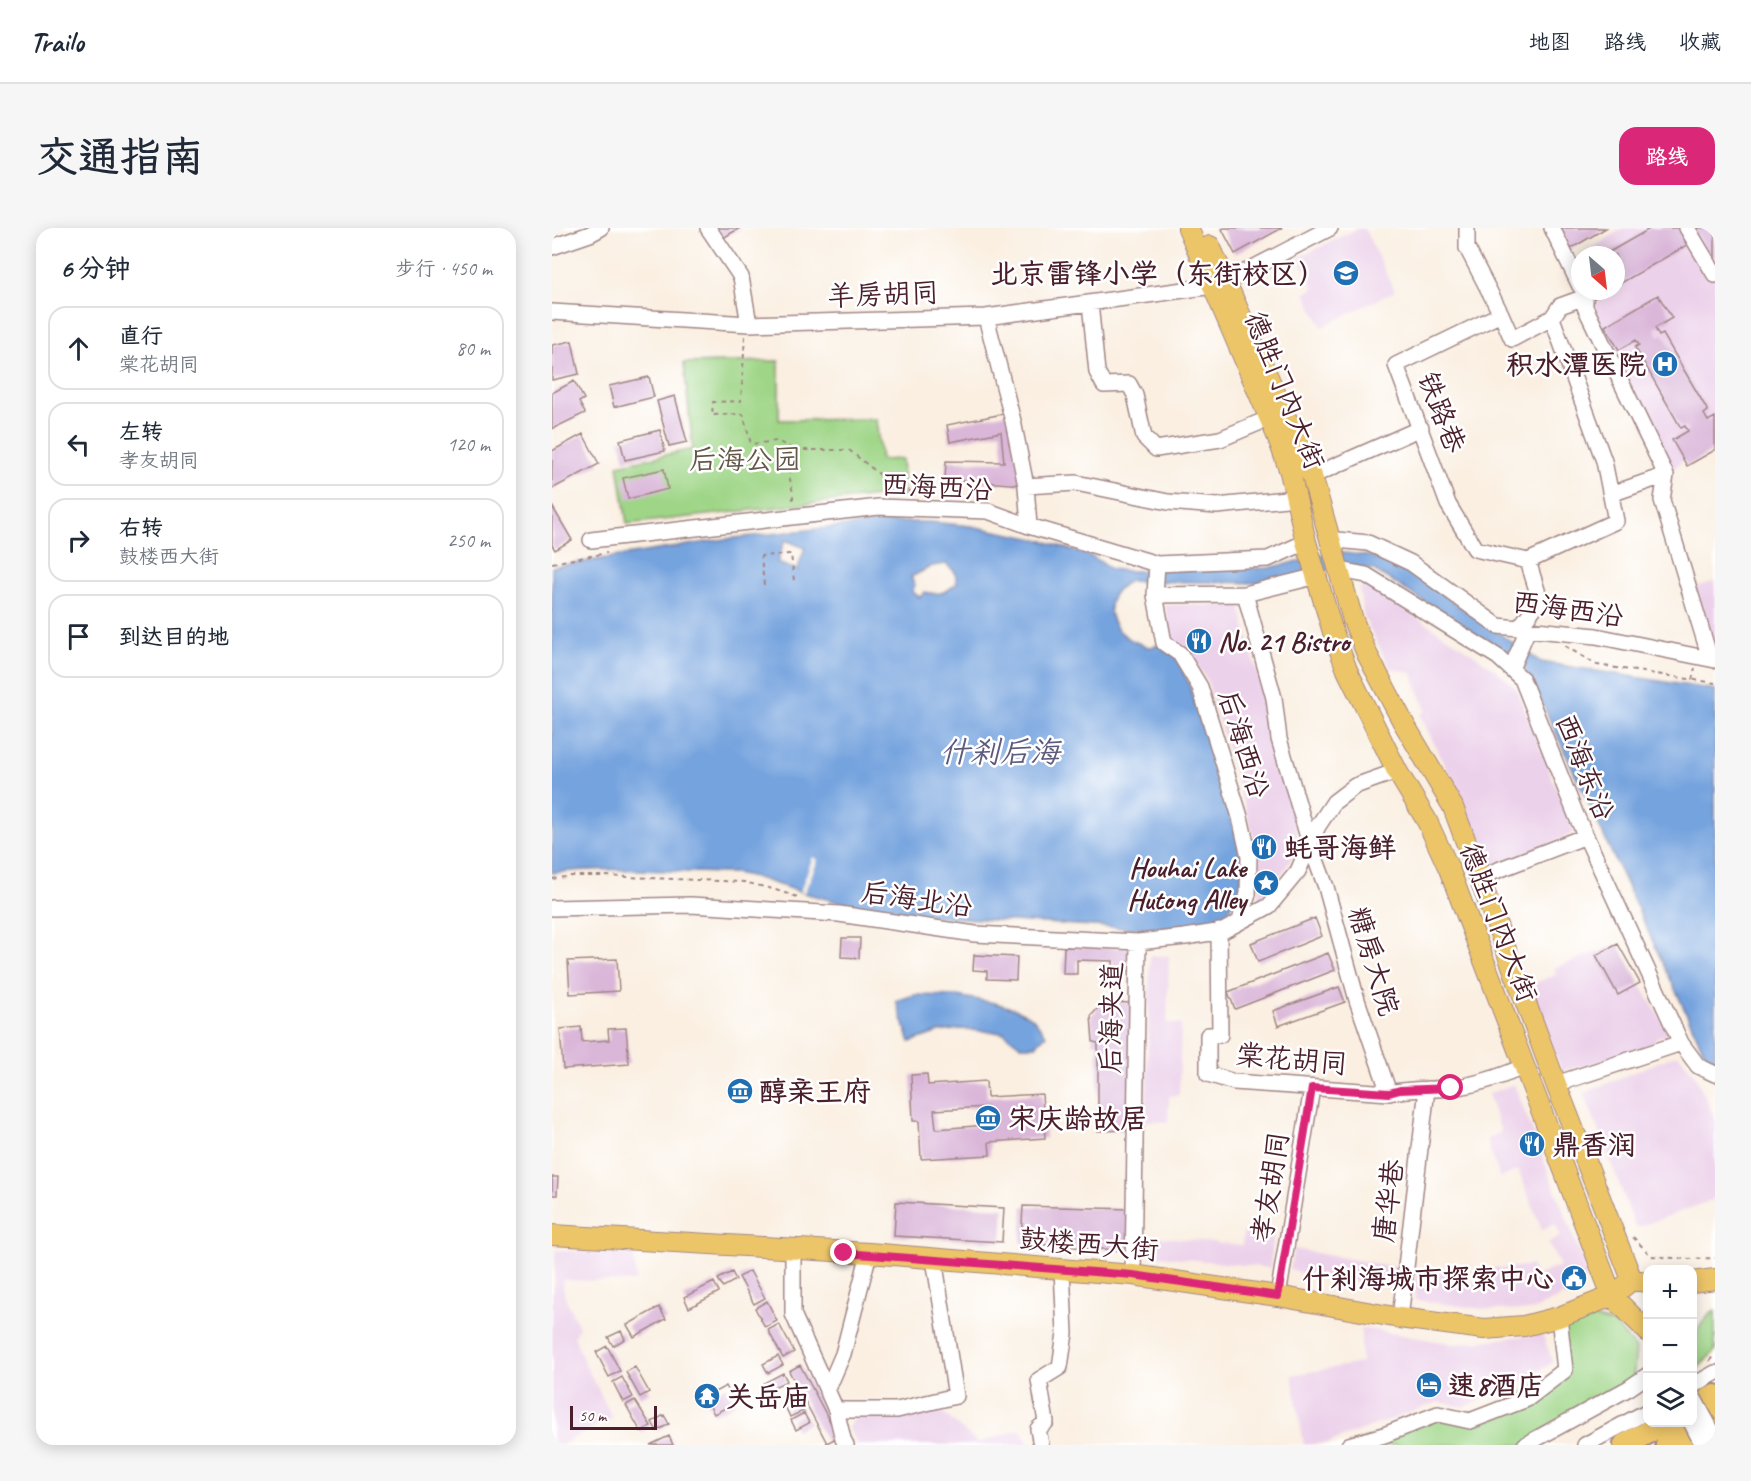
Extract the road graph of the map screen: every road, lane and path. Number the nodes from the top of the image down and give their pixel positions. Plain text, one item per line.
1 (601, 228) edge
2 (708, 228) edge
3 (1188, 228) edge
4 (1202, 228) edge
5 (1330, 228) edge
6 (1467, 228) edge
7 (1552, 228) edge
8 (1687, 228) edge
9 (552, 247) edge
10 (1571, 267) edge
11 (1715, 275) edge
12 (1220, 284) junction
13 (1571, 299) edge
14 (1584, 300) edge
15 (1090, 303) junction
16 (552, 312) edge
17 (1501, 314) junction
18 (986, 317) junction
19 (1552, 318) junction
20 (749, 324) junction
21 (1270, 418) junction
22 (1421, 428) junction
23 (1292, 430) junction
24 (795, 450) junction
25 (1666, 475) junction
26 (1312, 476) junction
27 (1026, 486) junction
28 (1611, 494) junction
29 (912, 497) dead end
30 (1296, 498) junction
31 (794, 518) junction
32 (1029, 526) junction
33 (1316, 539) junction
34 (591, 540) dead end
35 (1528, 561) junction
36 (1157, 564) junction
37 (1326, 574) junction
38 (794, 581) dead end
39 (764, 585) dead end
40 (1245, 594) junction
41 (1155, 595) junction
42 (1524, 632) junction
43 (1564, 646) dead end
44 (1712, 659) edge
45 (1512, 666) junction
46 (1715, 683) edge
47 (1397, 771) junction
48 (1586, 836) junction
49 (1310, 844) junction
50 (1480, 877) junction
51 (552, 879) edge
52 (801, 898) dead end
53 (552, 908) edge
54 (1240, 921) junction
55 (1218, 931) junction
56 (1138, 942) junction
57 (1681, 1043) junction
58 (1523, 1067) junction
59 (1715, 1074) edge
60 (1556, 1084) junction
61 (1312, 1088) junction
62 (1427, 1089) junction
63 (1389, 1093) junction
64 (1631, 1234) dead end
65 (552, 1235) edge
66 (793, 1249) junction
67 (868, 1254) junction
68 (1715, 1258) edge
69 (934, 1259) junction
70 (1062, 1269) junction
71 (1133, 1275) junction
72 (1715, 1280) edge
73 (1640, 1281) edge
74 (1697, 1282) edge
75 (1697, 1290) edge
76 (1278, 1296) junction
77 (1612, 1296) junction
78 (1559, 1317) junction
79 (1400, 1318) junction
80 (1643, 1328) edge
81 (1715, 1373) edge
82 (1643, 1378) edge
83 (1643, 1382) edge
84 (1697, 1383) edge
85 (1629, 1388) junction
86 (827, 1391) junction
87 (1715, 1396) edge
88 (1697, 1404) edge
89 (1697, 1405) edge
90 (836, 1410) junction
91 (1643, 1413) edge
92 (1715, 1419) edge
93 (1657, 1427) edge
94 (1694, 1427) edge
95 (1715, 1438) edge
96 (846, 1445) edge
97 (1041, 1445) edge
98 (1349, 1445) edge
99 (1525, 1445) edge
100 (1585, 1445) edge
101 (1625, 1445) edge
102 (1667, 1445) edge
103 (1705, 1445) edge

1 - 9 street
2 - 20 street
3 - 12 main road, 德胜门内大街
4 - 12 main road, 德胜门内大街
5 - 12 street, 羊房胡同
6 - 17 street
7 - 10 street
8 - 11 street
12 - 15 street, 羊房胡同
12 - 21 main road, 德胜门内大街
12 - 23 main road, 德胜门内大街
13 - 19 street
14 - 25 street
15 - 18 street, 羊房胡同
15 - 21 street
16 - 20 street, 羊房胡同
17 - 19 street
17 - 22 street, 铁路巷
18 - 20 street, 羊房胡同
18 - 27 street
19 - 28 street
20 - 24 path
21 - 30 main road, 德胜门内大街
22 - 26 street
22 - 35 street, 铁路巷
23 - 26 main road, 德胜门内大街
23 - 33 main road, 德胜门内大街
24 - 29 path
24 - 31 path
25 - 28 street
25 - 44 street
26 - 33 main road, 德胜门内大街
27 - 30 street
27 - 32 street
28 - 35 street
30 - 33 main road, 德胜门内大街
31 - 32 street, 西海西沿
31 - 34 street, 西海西沿
32 - 36 street, 西海西沿
33 - 36 street, 西海西沿
33 - 37 main road
33 - 42 street, 西海西沿
35 - 42 street
36 - 41 street, 后海西沿
37 - 40 street
37 - 45 street, 西海东沿
37 - 47 main road, 德胜门内大街
37 - 50 main road, 德胜门内大街
38 - 39 path
40 - 41 street
40 - 49 street, 糖房大院
41 - 54 street, 后海西沿
42 - 44 street, 西海西沿
42 - 45 street
43 - 46 path
45 - 48 street, 西海东沿
47 - 49 street
47 - 58 main road, 德胜门内大街
48 - 50 street
48 - 57 street, 西海东沿
49 - 54 street, 后海北沿
49 - 63 street, 糖房大院
50 - 60 main road, 德胜门内大街
51 - 52 path
53 - 56 street, 后海北沿
54 - 55 street, 后海北沿
55 - 56 street, 后海北沿
55 - 61 street, 棠花胡同
56 - 71 street, 后海夹道
57 - 59 street, 西海东沿
57 - 60 street
58 - 62 street, 棠花胡同
58 - 77 main road, 德胜门内大街
60 - 73 main road, 德胜门内大街
61 - 63 street, 棠花胡同
61 - 76 street, 孝友胡同
62 - 63 street, 棠花胡同
62 - 79 street, 唐华巷
64 - 68 path
65 - 66 main road, 鼓楼西大街
66 - 67 main road, 鼓楼西大街
66 - 86 street
67 - 69 main road, 鼓楼西大街
67 - 86 street
69 - 70 main road, 鼓楼西大街
69 - 90 street
70 - 71 main road, 鼓楼西大街
70 - 97 street
71 - 76 main road, 鼓楼西大街
72 - 74 main road
72 - 75 street
73 - 77 main road, 鼓楼西大街
76 - 79 main road, 鼓楼西大街
77 - 78 main road, 鼓楼西大街
77 - 80 main road
78 - 79 main road, 鼓楼西大街
78 - 98 street
81 - 84 street
82 - 85 street
83 - 85 street
85 - 99 street
86 - 90 street
87 - 89 highway
88 - 95 street, bridge
90 - 96 street
91 - 100 street
92 - 102 highway
93 - 101 highway
94 - 103 street, bridge
95 - 103 street

